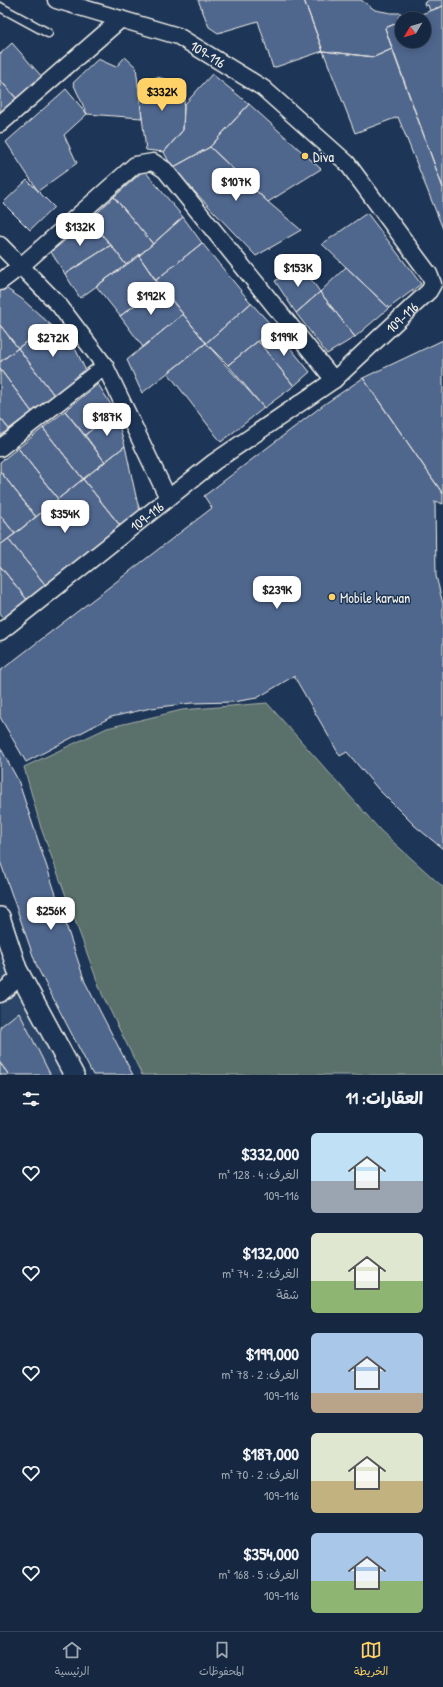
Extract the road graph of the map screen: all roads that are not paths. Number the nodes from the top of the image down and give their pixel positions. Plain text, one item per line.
1 (56, 0) edge
2 (0, 7) edge
3 (121, 19) junction
4 (48, 34) dead end
5 (0, 124) edge
6 (0, 245) edge
7 (21, 266) junction
8 (0, 282) edge
9 (105, 366) junction
10 (334, 380) junction
11 (0, 448) edge
12 (168, 498) junction
13 (0, 632) edge
14 (0, 917) edge
15 (21, 976) junction
16 (0, 994) edge
17 (74, 1075) edge

1 - 3 street, 109-116
2 - 4 lane
3 - 5 street
3 - 10 street, 109-116
6 - 7 street
7 - 8 street
7 - 9 street
7 - 10 street
9 - 11 street
9 - 12 street
10 - 12 street, 109-116
12 - 13 street, 109-116
14 - 15 street
15 - 16 street
15 - 17 street

